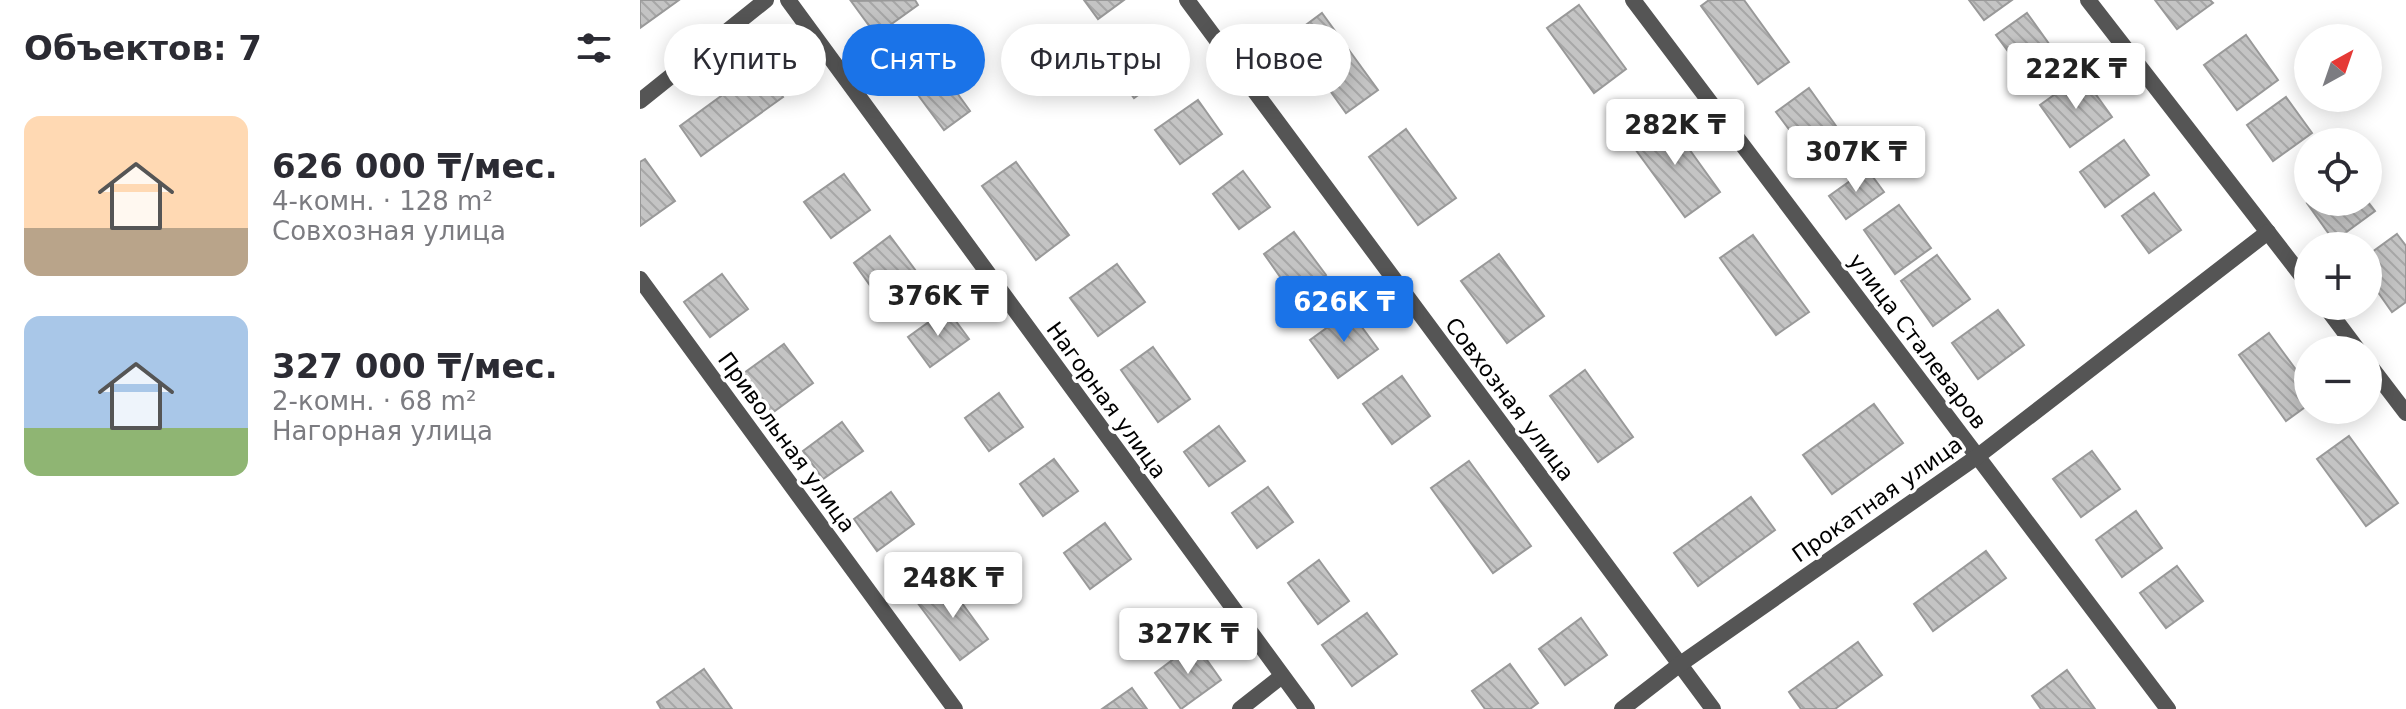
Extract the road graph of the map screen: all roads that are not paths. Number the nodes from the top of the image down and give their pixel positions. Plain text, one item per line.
1 (766, 0) edge
2 (788, 0) edge
3 (1187, 0) edge
4 (1633, 0) edge
5 (2088, 0) edge
6 (640, 101) edge
7 (2268, 232) junction
8 (2294, 266) edge
9 (640, 279) edge
10 (2382, 381) edge
11 (2406, 413) edge
12 (1978, 456) junction
13 (1679, 665) junction
14 (1282, 676) junction
15 (955, 709) edge
16 (1240, 709) edge
17 (1307, 709) edge
18 (1622, 709) edge
19 (1713, 709) edge
20 (2168, 709) edge

1 - 6 street
2 - 14 street, Нагорная улица
3 - 13 street, Совхозная улица
4 - 12 street, улица Сталеваров
5 - 7 street
7 - 8 street
7 - 12 street, Прокатная улица
9 - 15 street, Привольная улица
10 - 11 street
12 - 13 street, Прокатная улица
12 - 20 street, улица Сталеваров
13 - 18 street, Прокатная улица
13 - 19 street, Совхозная улица
14 - 16 street
14 - 17 street, Нагорная улица

